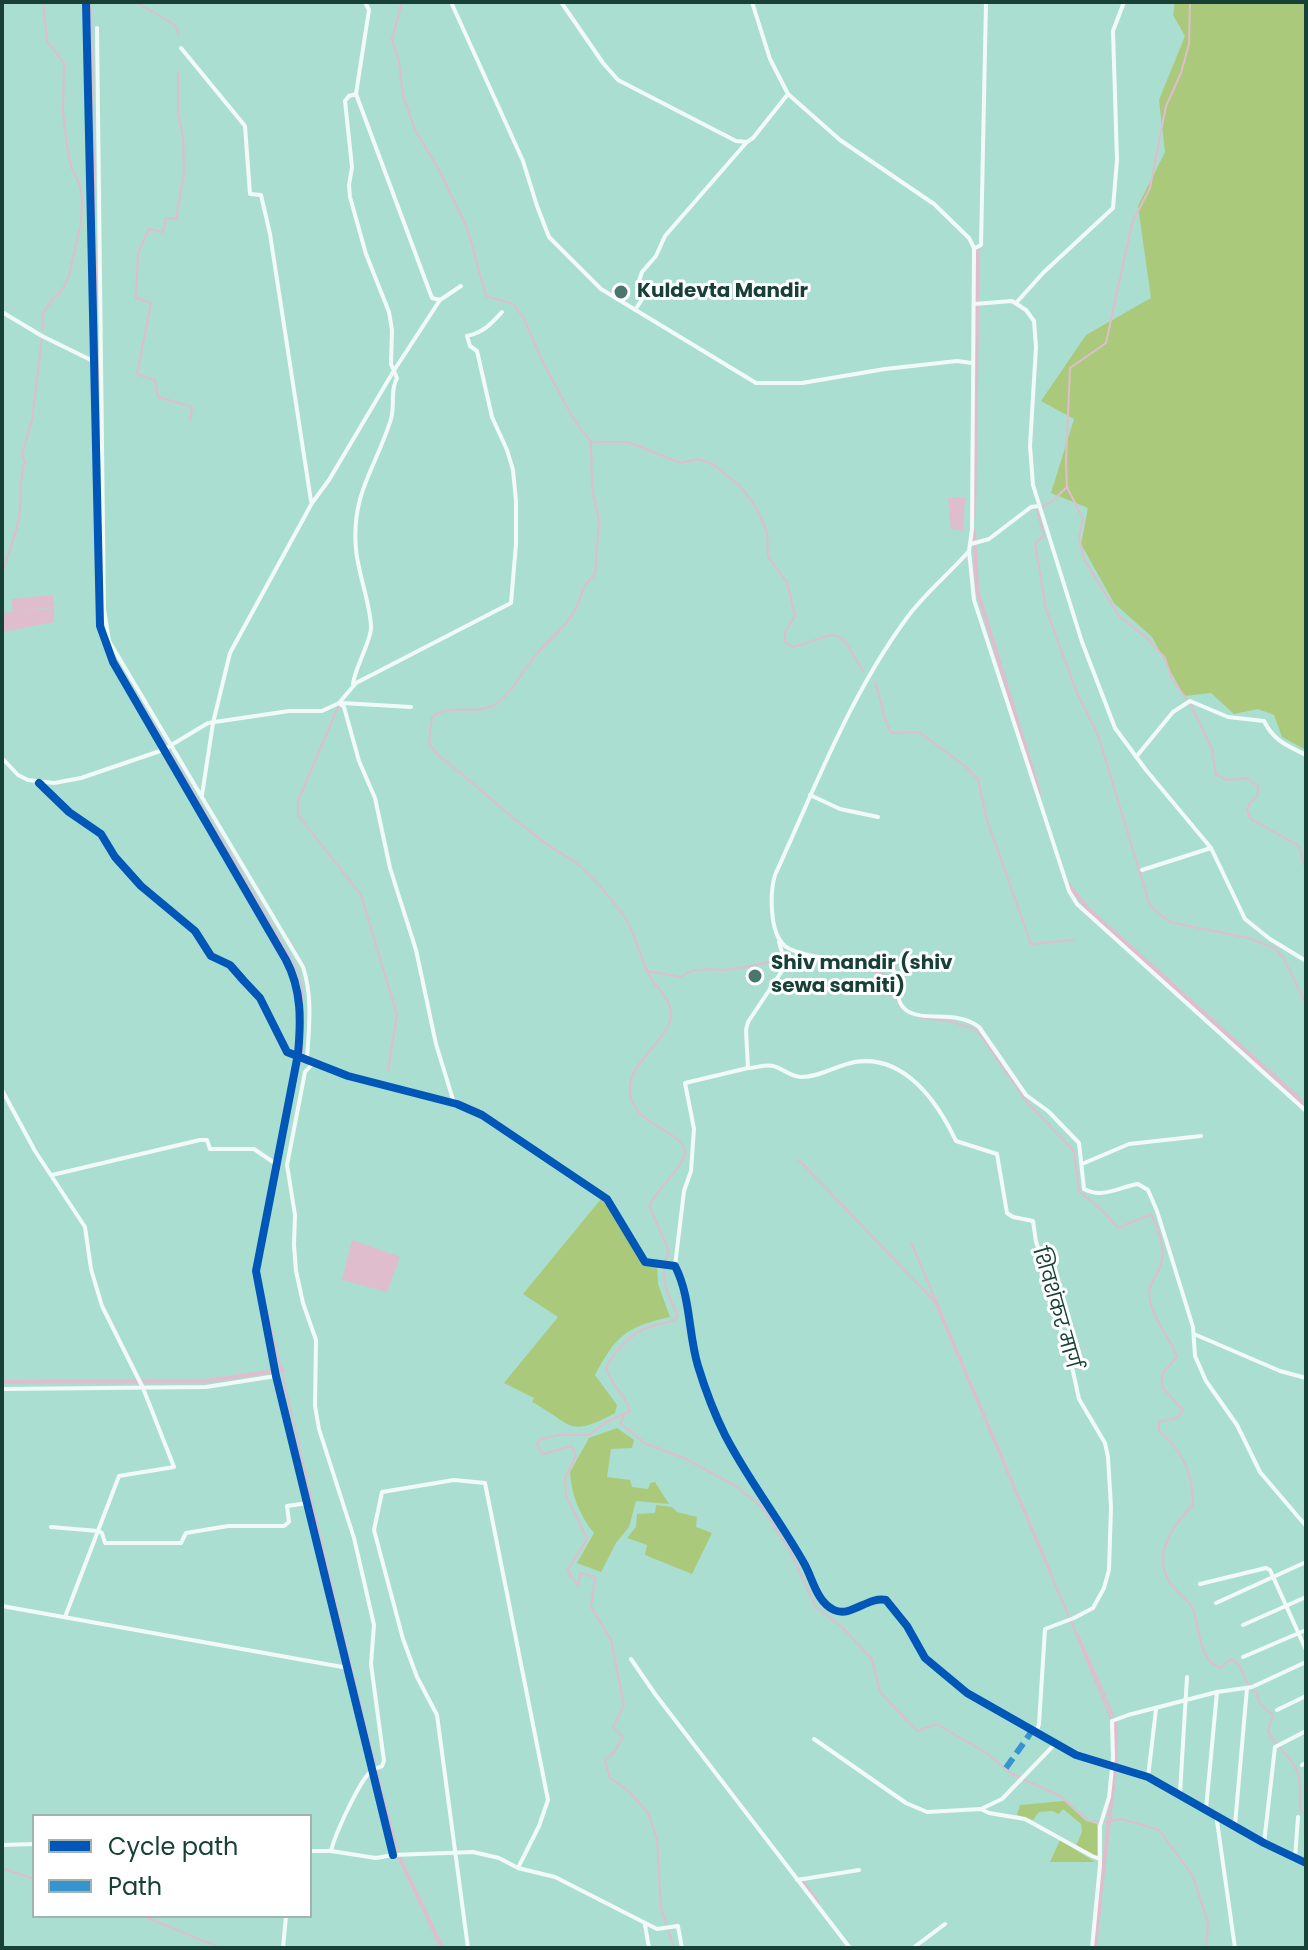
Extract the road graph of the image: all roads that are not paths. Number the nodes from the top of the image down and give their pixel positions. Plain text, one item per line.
1 (86, 2) edge
2 (365, 2) edge
3 (451, 2) edge
4 (561, 2) edge
5 (752, 2) edge
6 (986, 2) edge
7 (1124, 2) edge
8 (97, 28) dead end
9 (181, 48) dead end
10 (356, 94) junction
11 (788, 94) junction
12 (747, 142) junction
13 (974, 248) junction
14 (461, 286) dead end
15 (440, 300) junction
16 (1016, 303) junction
17 (977, 305) junction
18 (635, 310) junction
19 (2, 312) edge
20 (502, 312) dead end
21 (93, 361) junction
22 (972, 363) junction
23 (393, 372) junction
24 (312, 503) junction
25 (1039, 506) junction
26 (971, 544) junction
27 (969, 551) junction
28 (353, 685) junction
29 (339, 703) junction
30 (411, 707) dead end
31 (213, 723) junction
32 (171, 745) junction
33 (163, 750) junction
34 (1306, 755) edge
35 (1136, 757) junction
36 (2, 758) edge
37 (39, 783) junction
38 (810, 795) junction
39 (202, 797) junction
40 (878, 817) dead end
41 (1211, 848) junction
42 (1142, 870) dead end
43 (777, 936) junction
44 (1306, 961) edge
45 (302, 1056) junction
46 (314, 1062) junction
47 (748, 1068) junction
48 (2, 1090) edge
49 (454, 1103) junction
50 (1306, 1111) edge
51 (1201, 1136) dead end
52 (276, 1164) junction
53 (1082, 1164) junction
54 (52, 1175) junction
55 (672, 1265) junction
56 (1194, 1334) junction
57 (276, 1376) junction
58 (1306, 1378) edge
59 (142, 1388) junction
60 (2, 1389) edge
61 (308, 1503) junction
62 (1306, 1526) edge
63 (51, 1527) dead end
64 (98, 1531) junction
65 (1306, 1562) edge
66 (1273, 1577) junction
67 (1200, 1584) dead end
68 (1306, 1597) edge
69 (1216, 1603) dead end
70 (1284, 1605) junction
71 (2, 1606) edge
72 (65, 1617) junction
73 (1243, 1625) dead end
74 (1306, 1630) edge
75 (1298, 1633) junction
76 (1306, 1650) edge
77 (1243, 1657) dead end
78 (631, 1659) dead end
79 (1306, 1662) edge
80 (348, 1668) junction
81 (1187, 1677) dead end
82 (1249, 1687) junction
83 (1217, 1692) junction
84 (1306, 1696) edge
85 (1187, 1699) junction
86 (1156, 1709) junction
87 (1277, 1710) dead end
88 (1306, 1731) edge
89 (1036, 1733) junction
90 (814, 1739) dead end
91 (1055, 1744) junction
92 (1112, 1767) junction
93 (374, 1769) junction
94 (1148, 1777) junction
95 (1180, 1793) junction
96 (981, 1809) junction
97 (1206, 1809) junction
98 (1216, 1814) junction
99 (1298, 1817) dead end
100 (1235, 1825) junction
101 (1264, 1843) junction
102 (32, 1844) edge
103 (2, 1845) edge
104 (312, 1851) edge
105 (331, 1851) junction
106 (455, 1852) junction
107 (397, 1855) junction
108 (1100, 1859) junction
109 (1295, 1859) junction
110 (1306, 1863) edge
111 (518, 1868) junction
112 (859, 1870) dead end
113 (797, 1880) junction
114 (286, 1918) edge
115 (945, 1924) dead end
116 (645, 1925) junction
117 (283, 1948) edge
118 (468, 1948) edge
119 (649, 1948) edge
120 (682, 1948) edge
121 (850, 1948) edge
122 (913, 1948) edge
123 (1092, 1948) edge
124 (1235, 1948) edge

1 - 21 street
2 - 10 street
3 - 18 street
4 - 12 street
5 - 11 street
6 - 13 street
7 - 16 street
8 - 32 street
9 - 24 street
10 - 15 street
10 - 23 street
11 - 12 street
11 - 13 street
12 - 18 street
13 - 17 street
14 - 15 street
15 - 23 street
16 - 17 street
16 - 25 street
17 - 22 street
18 - 22 street
19 - 21 street
20 - 28 street
21 - 33 street
22 - 26 street
23 - 24 street
23 - 28 street
24 - 31 street
25 - 26 street
25 - 35 street
26 - 27 street
27 - 38 street
27 - 50 street
28 - 29 street
29 - 30 street
29 - 31 street
29 - 49 street
31 - 32 street
31 - 39 street
32 - 33 street
32 - 39 street
33 - 37 street
33 - 45 street
34 - 35 street
35 - 41 street
36 - 37 street
37 - 45 street
38 - 40 street
38 - 43 street
39 - 45 street
41 - 42 street
41 - 44 street
43 - 47 street
43 - 53 street
45 - 46 street
45 - 52 street
46 - 49 street
46 - 93 street
47 - 55 street
47 - 89 street, शिवशंकर मार्ग
48 - 54 street
49 - 55 street
51 - 53 street
52 - 54 street
52 - 57 street
53 - 56 street
54 - 59 street
55 - 89 street
56 - 58 street
56 - 62 street
57 - 59 street
57 - 61 street
59 - 60 street
59 - 64 street
61 - 64 street
61 - 80 street
63 - 64 street
64 - 72 street
65 - 66 street
66 - 67 street
66 - 69 street
66 - 70 street
68 - 70 street
70 - 73 street
70 - 75 street
71 - 72 street
72 - 80 street
74 - 75 street
75 - 76 street
75 - 77 street
78 - 113 street
79 - 82 street
80 - 93 street
81 - 85 street
82 - 83 street
82 - 100 street
83 - 85 street
83 - 97 street
84 - 87 street
85 - 86 street
85 - 95 street
86 - 92 street
86 - 94 street
88 - 101 street
89 - 91 street
90 - 96 street
91 - 92 street
91 - 96 street
92 - 94 street
92 - 108 street
93 - 105 street
93 - 107 street
94 - 95 street
95 - 97 street
96 - 108 street
97 - 98 street
98 - 100 street
98 - 124 street
99 - 109 street
100 - 101 street
101 - 109 street
102 - 103 street
104 - 105 street
105 - 107 street
106 - 107 street
106 - 111 street
106 - 111 street
106 - 118 street
108 - 123 street
109 - 110 street
111 - 116 street
112 - 113 street
113 - 121 street
114 - 117 street
115 - 122 street
116 - 119 street
116 - 120 street

